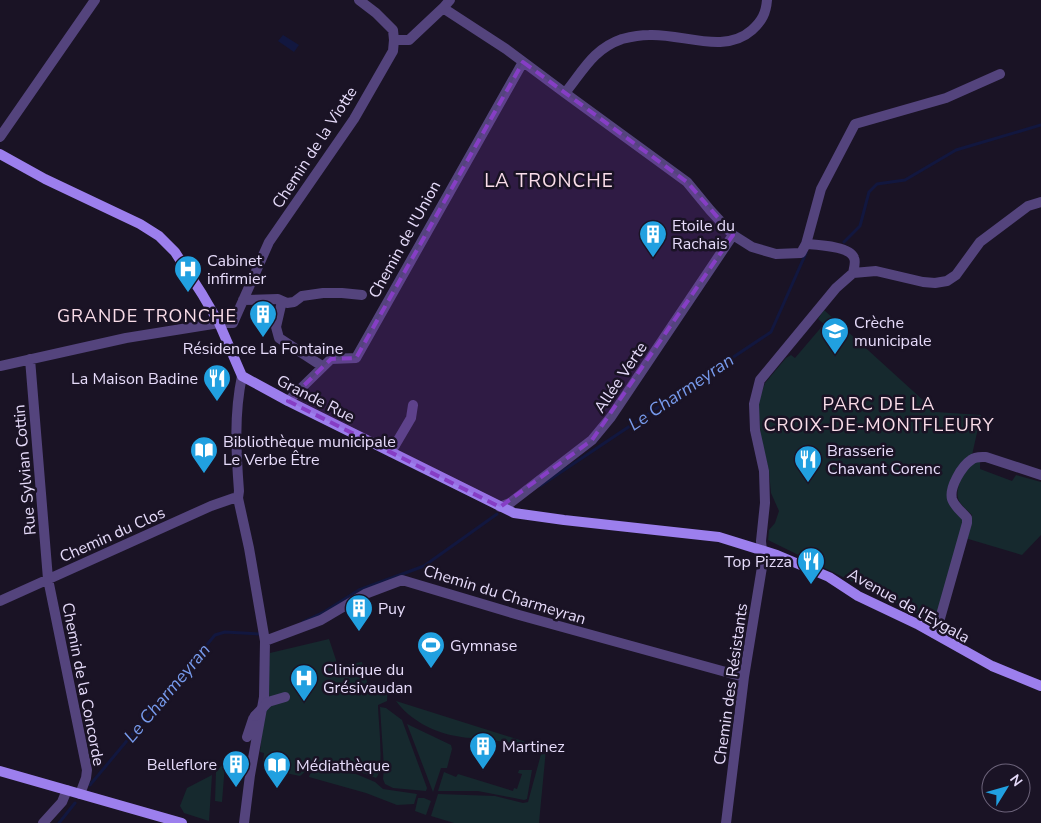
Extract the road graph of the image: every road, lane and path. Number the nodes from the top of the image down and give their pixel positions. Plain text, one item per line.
1 (95, 0) edge
2 (359, 0) edge
3 (766, 0) edge
4 (447, 4) edge
5 (394, 40) junction
6 (522, 62) junction
7 (1000, 74) dead end
8 (565, 93) junction
9 (0, 137) edge
10 (0, 154) edge
11 (1041, 202) edge
12 (733, 234) junction
13 (806, 244) junction
14 (853, 273) junction
15 (362, 294) dead end
16 (243, 300) junction
17 (282, 301) junction
18 (219, 323) junction
19 (30, 359) junction
20 (0, 366) edge
21 (322, 366) junction
22 (242, 376) junction
23 (288, 401) junction
24 (414, 405) dead end
25 (390, 452) junction
26 (1041, 475) edge
27 (238, 498) junction
28 (500, 507) junction
29 (762, 550) junction
30 (48, 579) junction
31 (0, 601) edge
32 (934, 633) junction
33 (265, 641) junction
34 (744, 677) junction
35 (1041, 686) edge
36 (285, 697) dead end
37 (247, 737) dead end
38 (0, 772) edge
39 (67, 790) junction
40 (80, 794) junction
41 (43, 823) edge
42 (182, 823) edge
43 (244, 823) edge
44 (726, 823) edge

1 - 9 street
2 - 5 street
3 - 8 street
4 - 5 street
4 - 6 street
5 - 16 street, Chemin de la Viotte
6 - 8 street
6 - 21 street, Chemin de l'Union
7 - 13 street
8 - 12 street
10 - 18 street
11 - 14 street
12 - 13 street
12 - 28 street, Allée Verte
13 - 14 street
14 - 29 street, Chemin des Résistants
15 - 17 street
16 - 17 street
16 - 18 street, Chemin de la Viotte
17 - 21 street
18 - 19 street
18 - 22 street
19 - 20 street
19 - 30 street, Rue Sylvian Cottin
21 - 23 street, Chemin de l'Union
22 - 23 street, Grande Rue
22 - 27 street
23 - 25 street, Grande Rue
24 - 25 street
25 - 28 street, Grande Rue
26 - 32 street
27 - 30 street, Chemin du Clos
27 - 33 street
28 - 29 street, Grande Rue
29 - 32 street, Avenue de l'Eygala
29 - 34 street, Chemin des Résistants
30 - 31 street, Chemin du Clos
30 - 40 street, Chemin de la Concorde
32 - 35 street, Avenue de l'Eygala
33 - 34 street, Chemin du Charmeyran
33 - 43 street
34 - 44 street, Chemin des Résistants
36 - 37 street, bridge
38 - 39 street
39 - 40 street
39 - 41 street
40 - 42 street

